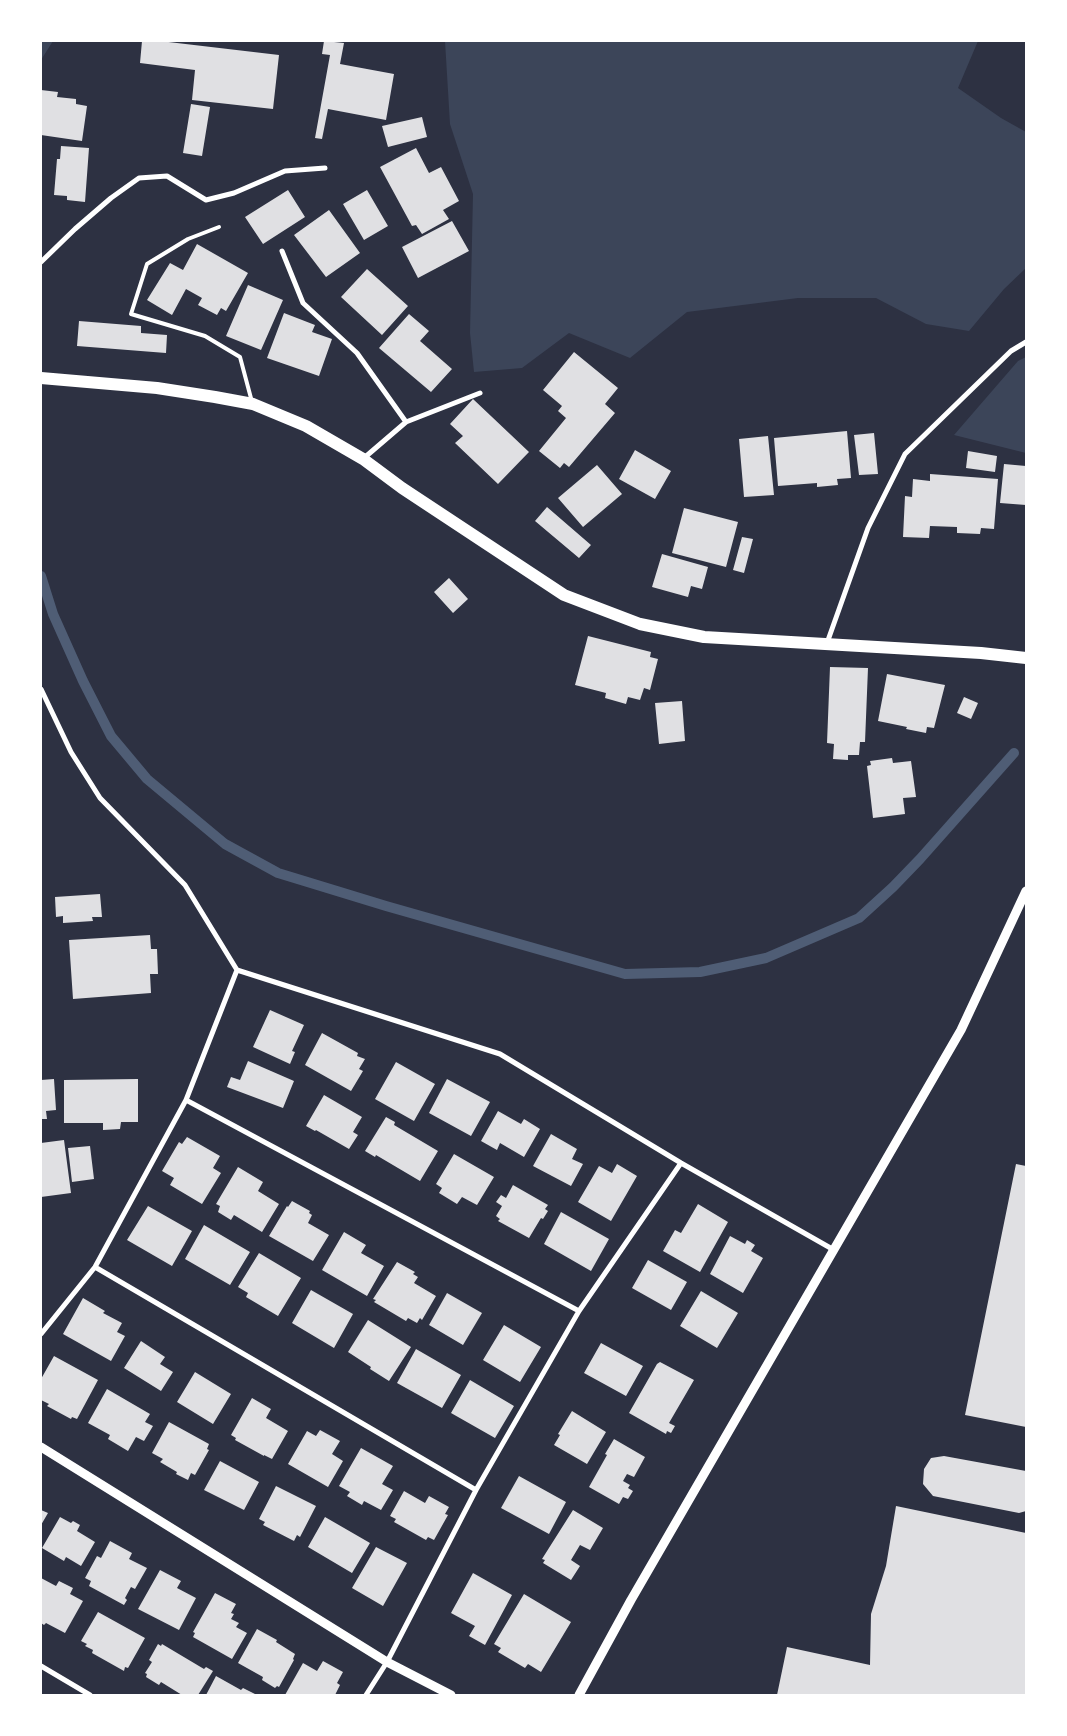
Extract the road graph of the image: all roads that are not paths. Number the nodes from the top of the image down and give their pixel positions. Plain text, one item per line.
1 (325, 168) dead end
2 (219, 227) dead end
3 (282, 250) dead end
4 (41, 262) edge
5 (1026, 342) edge
6 (41, 378) edge
7 (480, 393) dead end
8 (253, 404) junction
9 (406, 422) junction
10 (363, 459) junction
11 (826, 645) junction
12 (1026, 658) edge
13 (41, 689) edge
14 (1026, 891) edge
15 (237, 970) junction
16 (186, 1100) junction
17 (681, 1163) junction
18 (834, 1250) junction
19 (95, 1267) junction
20 (579, 1311) junction
21 (41, 1334) edge
22 (41, 1447) edge
23 (476, 1490) junction
24 (387, 1662) junction
25 (41, 1666) edge
26 (90, 1695) edge
27 (366, 1695) edge
28 (450, 1695) edge
29 (579, 1695) edge

1 - 4 street
2 - 8 lane
3 - 9 street
5 - 11 street
6 - 8 main road
7 - 9 street
8 - 10 main road
9 - 10 street
10 - 11 main road
11 - 12 main road
13 - 15 street
14 - 18 street
15 - 16 street
15 - 17 street
16 - 19 street
16 - 20 street
17 - 18 street
17 - 20 street
18 - 29 street
19 - 21 street
19 - 23 street
20 - 23 street
22 - 24 street
23 - 24 street
24 - 27 street
24 - 28 street
25 - 26 street

